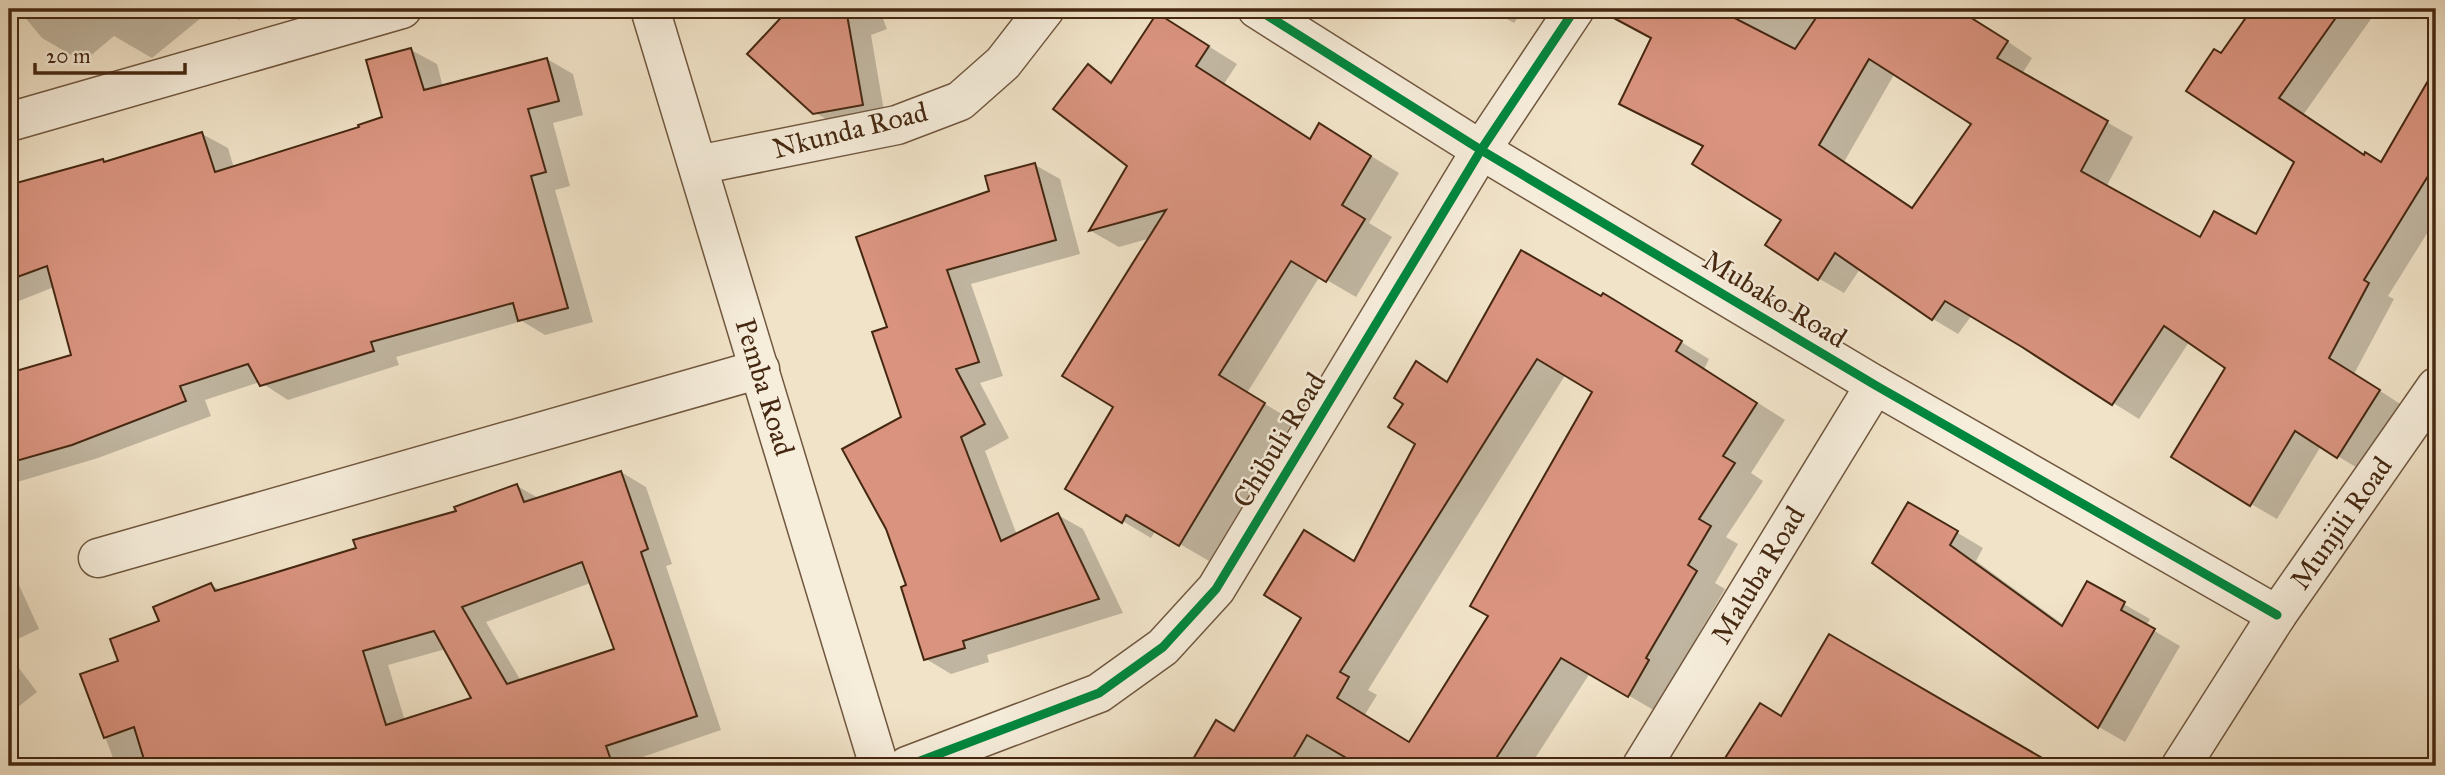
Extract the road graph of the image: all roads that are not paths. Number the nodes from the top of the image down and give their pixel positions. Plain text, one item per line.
1 (402, 9) edge
2 (650, 9) edge
3 (1045, 9) edge
4 (1257, 9) edge
5 (1574, 9) edge
6 (9, 122) edge
7 (1481, 149) junction
8 (698, 164) junction
9 (760, 369) junction
10 (1875, 385) junction
11 (2436, 387) edge
12 (98, 558) dead end
13 (2277, 615) junction
14 (879, 766) edge
15 (907, 766) edge
16 (1642, 766) edge
17 (2180, 766) edge

1 - 6 street
2 - 8 street, Pemba Road
3 - 8 street, Nkunda Road
4 - 7 street, Mubako Road
5 - 7 street, Chibuli Road
7 - 10 street, Mubako Road
7 - 15 street, Chibuli Road
8 - 9 street, Pemba Road
9 - 12 street
9 - 14 street, Pemba Road
10 - 13 street, Mubako Road
10 - 16 street, Maluba Road
11 - 13 street, Munjili Road
13 - 17 street, Munjili Road

